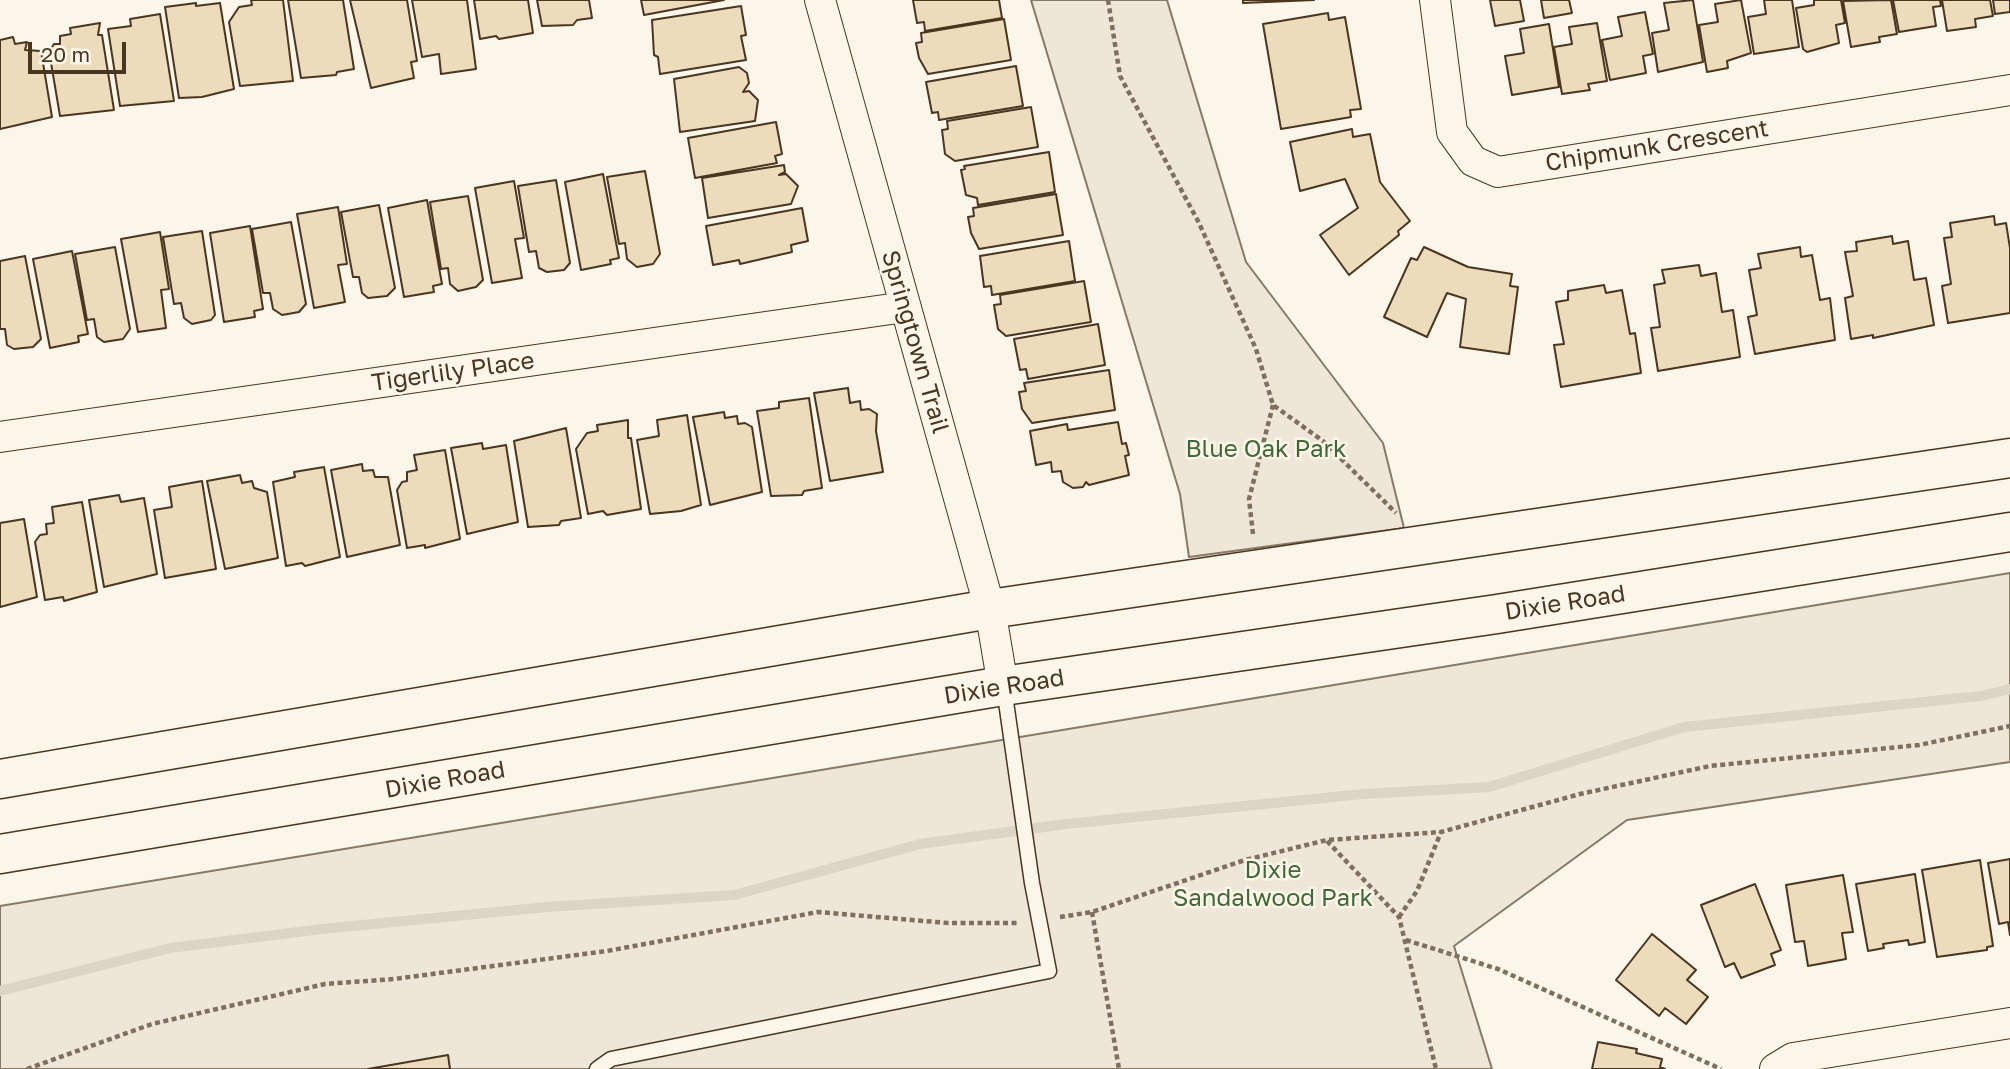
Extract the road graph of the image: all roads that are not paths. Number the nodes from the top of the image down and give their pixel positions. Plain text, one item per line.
1 (820, 0) edge
2 (1435, 0) edge
3 (2010, 89) edge
4 (905, 307) junction
5 (0, 437) edge
6 (2010, 458) edge
7 (2010, 532) edge
8 (990, 609) junction
9 (1003, 686) junction
10 (0, 779) edge
11 (0, 854) edge
12 (2010, 1023) edge
13 (597, 1069) edge
14 (1775, 1069) edge

1 - 4 street, Springtown Trail
2 - 3 street, Chipmunk Crescent
4 - 5 street, Tigerlily Place
4 - 8 street, Springtown Trail
6 - 8 main road
7 - 9 main road, Dixie Road
8 - 9 street, Springtown Trail
8 - 10 main road
9 - 11 main road, Dixie Road
9 - 13 lane
12 - 14 street

